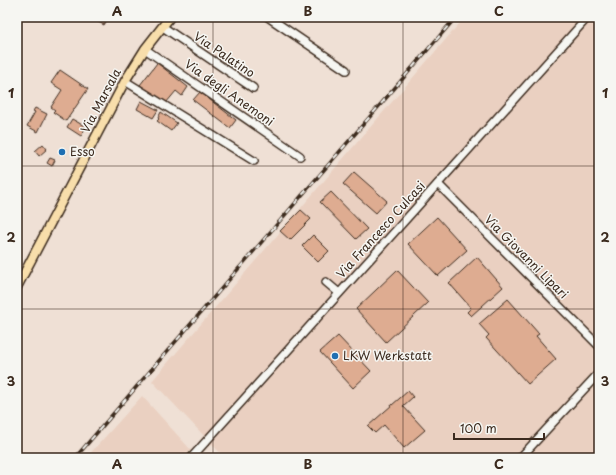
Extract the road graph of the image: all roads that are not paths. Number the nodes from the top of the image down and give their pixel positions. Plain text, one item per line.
1 (170, 17) edge
2 (268, 17) edge
3 (588, 17) edge
4 (163, 27) junction
5 (145, 49) junction
6 (346, 70) dead end
7 (125, 81) junction
8 (253, 88) dead end
9 (300, 156) dead end
10 (254, 161) dead end
11 (438, 184) junction
12 (326, 282) dead end
13 (17, 287) edge
14 (339, 294) junction
15 (599, 346) edge
16 (599, 373) edge
17 (191, 458) edge
18 (520, 458) edge

1 - 4 main road, Via Marsala
2 - 6 street
3 - 11 street, Via Francesco Culcasi
4 - 5 main road, Via Marsala
4 - 8 street, Via Palatino
5 - 7 main road, Via Marsala
5 - 9 street, Via degli Anemoni
7 - 10 street
7 - 13 main road, Via Marsala
11 - 14 street, Via Francesco Culcasi
11 - 15 street, Via Giovanni Lipari
12 - 14 street
14 - 17 street, Via Francesco Culcasi
16 - 18 street

